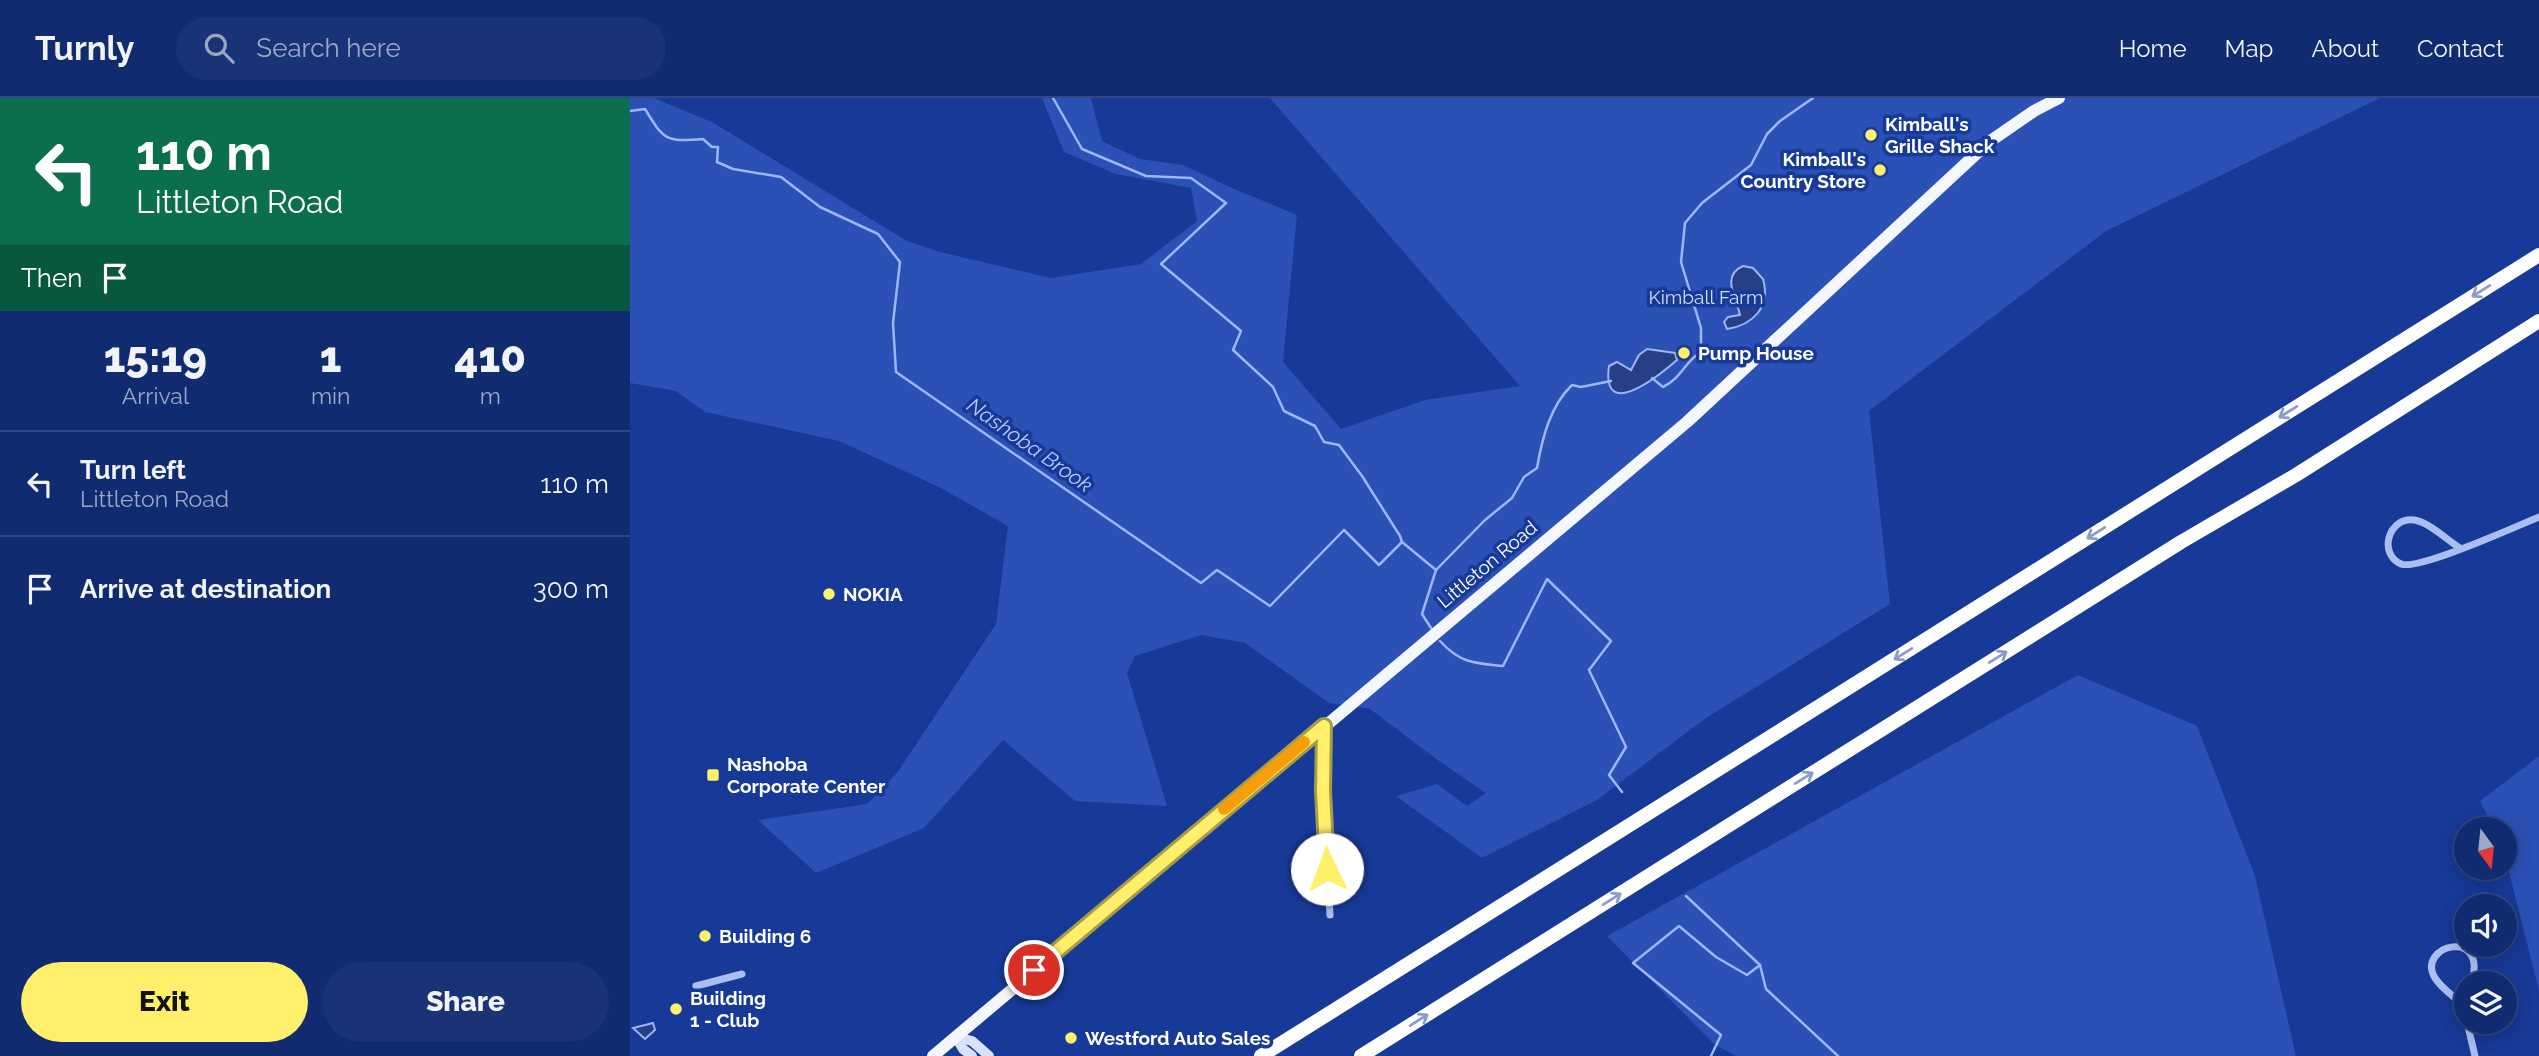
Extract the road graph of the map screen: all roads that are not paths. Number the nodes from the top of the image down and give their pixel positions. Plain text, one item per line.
1 (2060, 98) edge
2 (2539, 255) edge
3 (2539, 321) edge
4 (2539, 517) edge
5 (2460, 548) junction
6 (1324, 726) junction
7 (1330, 915) dead end
8 (2474, 971) edge
9 (743, 974) dead end
10 (696, 986) dead end
11 (2454, 993) edge
12 (2470, 1034) edge
13 (956, 1037) junction
14 (933, 1056) edge
15 (972, 1056) edge
16 (989, 1056) edge
17 (1261, 1056) edge
18 (1362, 1056) edge
19 (2475, 1056) edge

1 - 6 main road, Littleton Road
2 -> 17 highway
18 -> 3 highway
4 - 5 street
5 - 5 street
6 - 7 street
6 - 13 main road, Littleton Road
8 - 11 street
9 - 10 street
12 - 19 street
13 - 14 main road, Littleton Road
13 - 15 main road
13 - 16 main road

